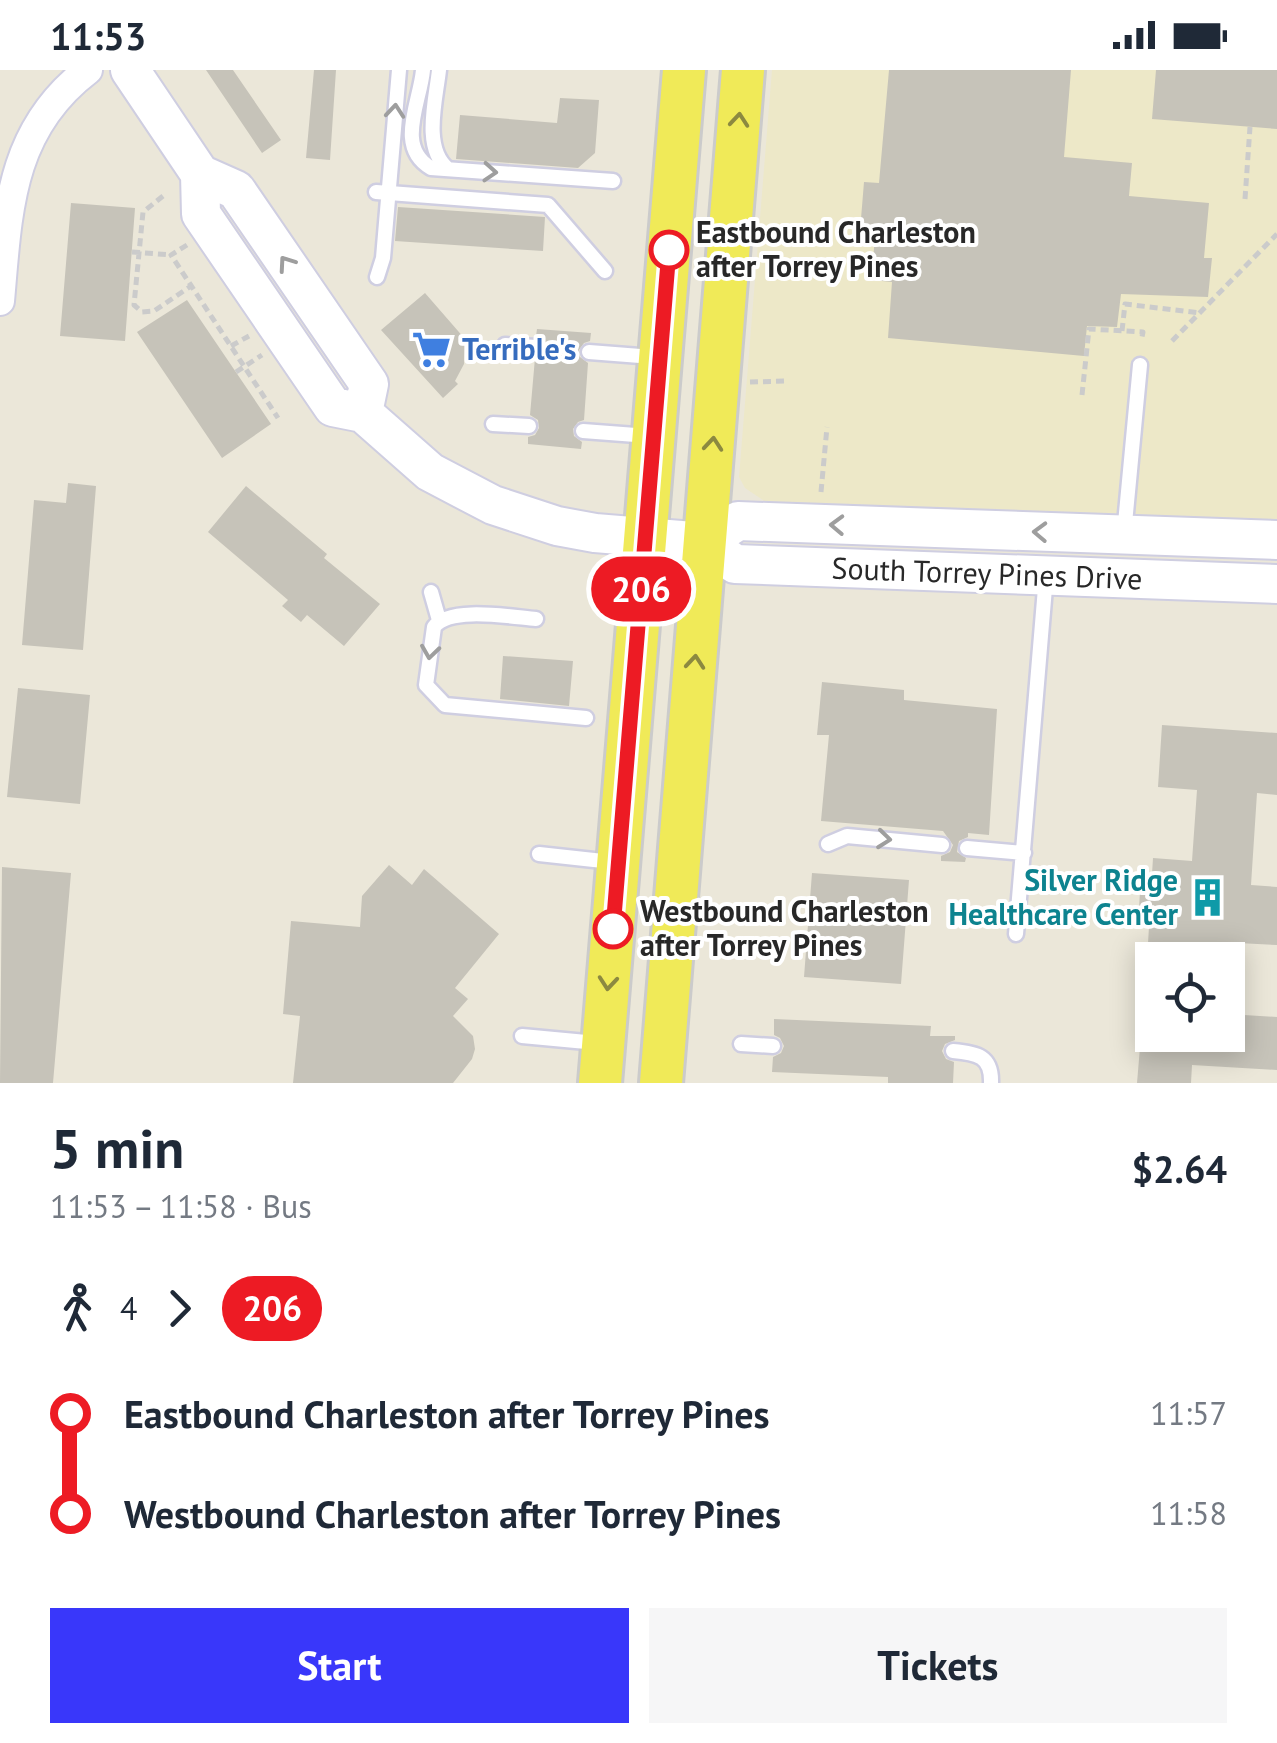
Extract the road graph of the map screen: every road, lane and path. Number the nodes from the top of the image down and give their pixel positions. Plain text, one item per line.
1 (88, 70) edge
2 (130, 70) edge
3 (399, 70) edge
4 (423, 70) edge
5 (439, 70) edge
6 (684, 70) edge
7 (744, 70) edge
8 (1250, 127) dead end
9 (448, 169) junction
10 (200, 174) junction
11 (613, 182) dead end
12 (382, 192) junction
13 (162, 196) dead end
14 (1245, 199) dead end
15 (1277, 234) edge
16 (207, 242) junction
17 (135, 252) junction
18 (171, 256) junction
19 (605, 271) dead end
20 (377, 277) dead end
21 (191, 286) junction
22 (0, 301) edge
23 (1200, 313) junction
24 (1122, 331) junction
25 (256, 332) dead end
26 (336, 336) junction
27 (1142, 337) dead end
28 (1172, 341) dead end
29 (505, 345) dead end
30 (231, 346) junction
31 (536, 347) dead end
32 (269, 351) dead end
33 (589, 352) dead end
34 (661, 357) junction
35 (1140, 365) dead end
36 (244, 367) junction
37 (236, 372) dead end
38 (787, 381) dead end
39 (747, 382) dead end
40 (1082, 396) dead end
41 (363, 413) junction
42 (278, 418) dead end
43 (494, 424) dead end
44 (529, 426) dead end
45 (828, 427) dead end
46 (583, 431) dead end
47 (654, 436) junction
48 (820, 500) dead end
49 (1124, 535) junction
50 (645, 537) junction
51 (1230, 538) junction
52 (1277, 540) edge
53 (705, 542) junction
54 (1046, 574) junction
55 (1277, 584) edge
56 (431, 592) dead end
57 (536, 619) dead end
58 (438, 620) junction
59 (586, 718) dead end
60 (828, 844) dead end
61 (942, 845) dead end
62 (967, 848) dead end
63 (1024, 853) junction
64 (539, 854) dead end
65 (618, 862) junction
66 (1016, 934) dead end
67 (522, 1036) dead end
68 (741, 1044) dead end
69 (773, 1046) dead end
70 (954, 1051) dead end
71 (602, 1063) edge
72 (620, 1083) edge
73 (661, 1083) edge
74 (991, 1083) edge

1 - 22 street
2 - 10 main road, South Torrey Pines Drive
12 -> 3 lane
4 - 9 lane
5 - 9 lane
6 - 34 main road
53 -> 7 main road
8 - 14 path
9 -> 11 lane
10 - 16 main road, South Torrey Pines Drive
26 -> 10 main road, South Torrey Pines Drive
12 - 19 lane
12 - 20 lane
13 - 17 path
15 - 23 path
16 - 18 path
16 - 26 main road
16 - 41 main road, South Torrey Pines Drive
17 - 18 path
17 - 21 path
18 - 21 path
21 - 30 path
23 - 24 path
23 - 28 path
24 - 27 path
24 - 40 path
25 - 30 path
26 - 41 main road, South Torrey Pines Drive
29 - 31 lane
30 - 36 path
32 - 36 path
33 - 34 lane
34 - 47 main road
35 - 49 lane
36 - 37 path
36 - 42 path
38 - 39 path
41 - 50 main road, South Torrey Pines Drive
43 - 44 lane
45 - 48 path
46 - 47 lane
47 - 50 main road
49 - 51 main road, South Torrey Pines Drive
49 -> 53 main road, South Torrey Pines Drive
50 - 53 main road, South Torrey Pines Drive
50 - 65 main road
51 - 52 main road, South Torrey Pines Drive
51 - 54 main road
53 - 54 main road, South Torrey Pines Drive
73 -> 53 main road
54 - 55 main road, South Torrey Pines Drive
54 - 63 lane
56 - 58 lane
57 - 58 lane
58 -> 59 lane
60 -> 61 lane
62 - 63 lane
63 - 66 lane
64 - 65 lane
65 -> 71 main road
67 - 71 lane
68 - 69 lane
70 - 74 lane
71 - 72 main road

